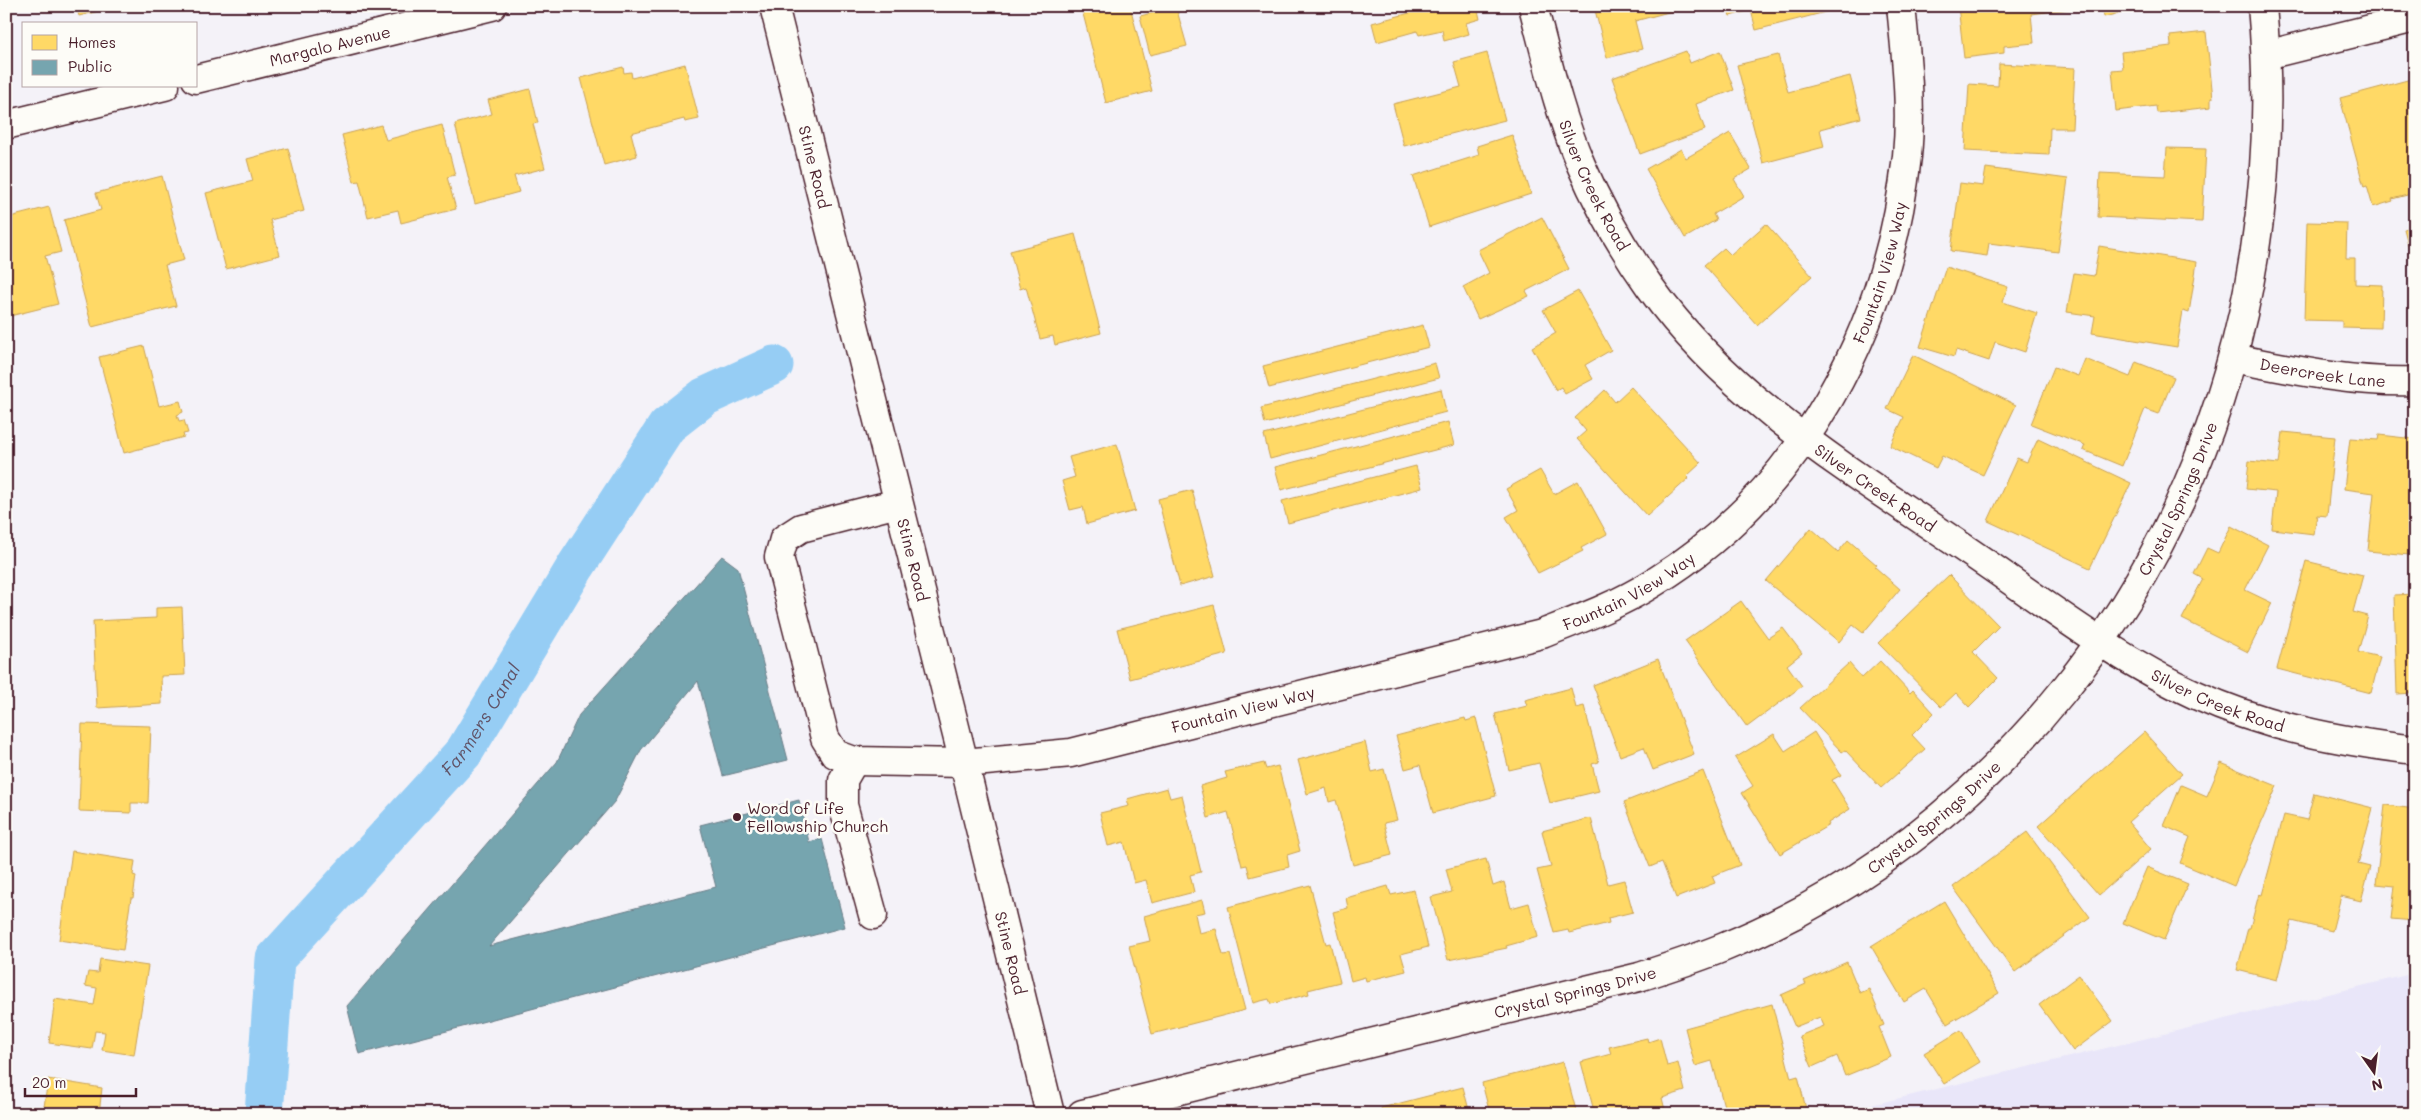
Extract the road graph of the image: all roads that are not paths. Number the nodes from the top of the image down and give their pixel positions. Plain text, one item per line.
1 (492, 6) edge
2 (774, 6) edge
3 (1534, 6) edge
4 (1901, 6) edge
5 (2262, 6) edge
6 (2415, 18) edge
7 (2266, 55) junction
8 (198, 78) edge
9 (157, 88) edge
10 (6, 125) edge
11 (2233, 358) junction
12 (2415, 380) edge
13 (1805, 439) junction
14 (898, 503) junction
15 (2100, 642) junction
16 (2415, 750) edge
17 (854, 761) junction
18 (964, 763) junction
19 (873, 915) dead end
20 (1050, 1114) edge
21 (1082, 1114) edge

1 - 8 street, Margalo Avenue
2 - 14 street, Stine Road
3 - 13 street, Silver Creek Road
4 - 13 street, Fountain View Way
5 - 7 street, Crystal Springs Drive
6 - 7 street
7 - 11 street, Crystal Springs Drive
9 - 10 street
11 - 12 street, Deercreek Lane
11 - 15 street, Crystal Springs Drive
13 - 15 street, Silver Creek Road
13 - 18 street, Fountain View Way
14 - 17 street
14 - 18 street, Stine Road
15 - 16 street, Silver Creek Road
15 - 21 street, Crystal Springs Drive
17 - 18 street, Fountain View Way
17 - 19 street
18 - 20 street, Stine Road

